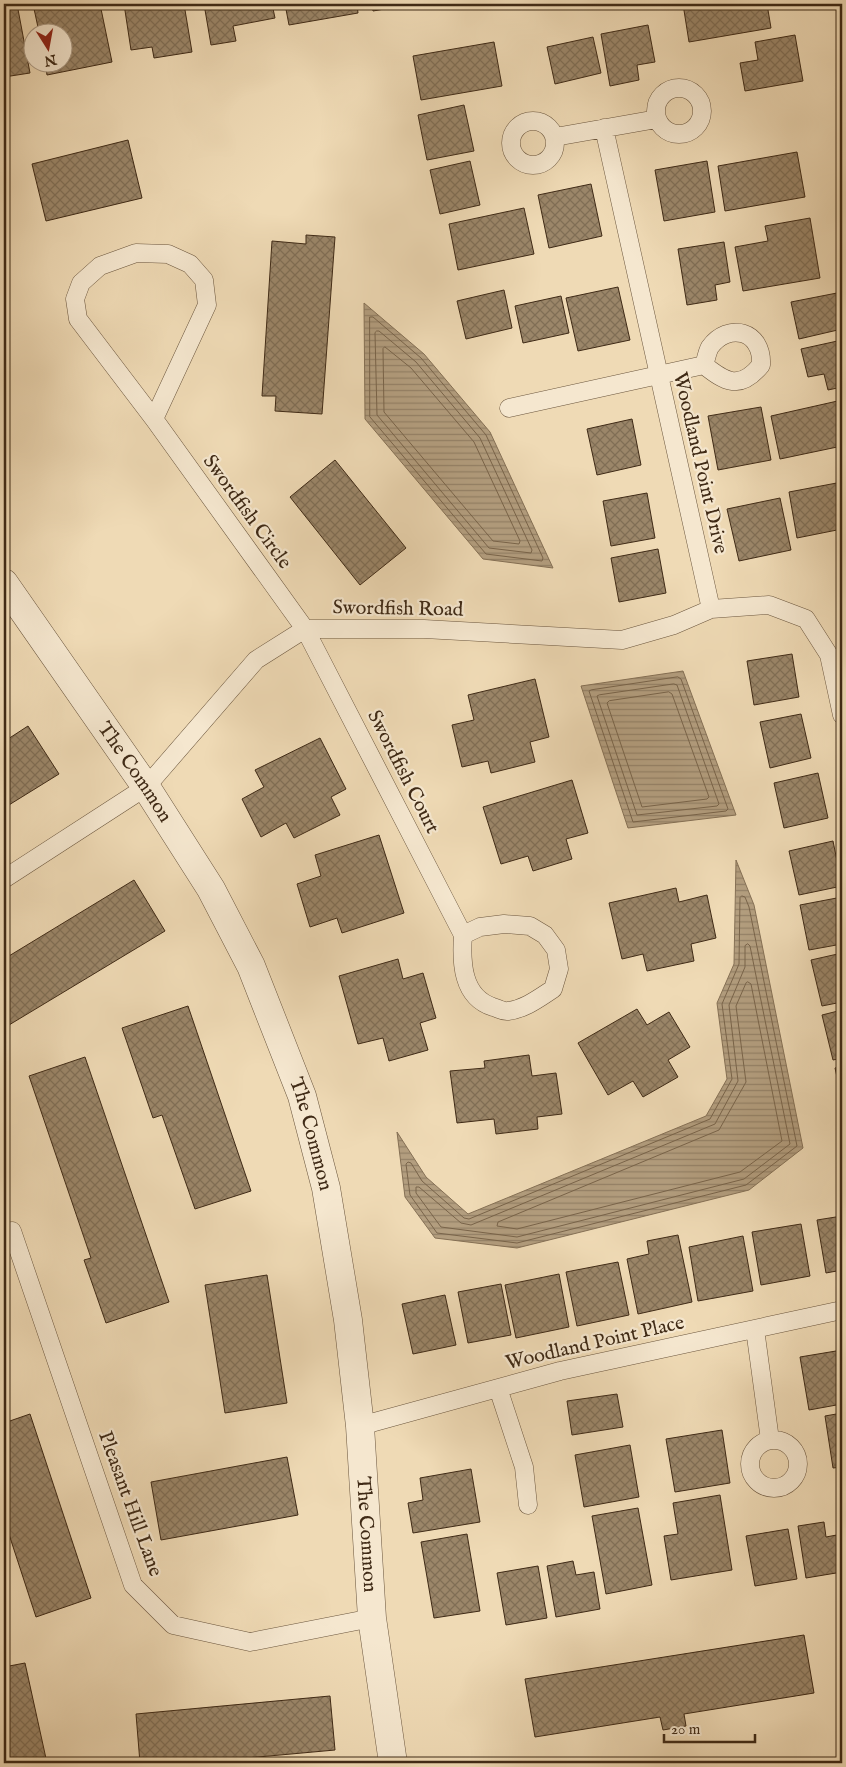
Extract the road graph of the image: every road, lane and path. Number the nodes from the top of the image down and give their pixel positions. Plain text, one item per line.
1 (657, 119) dead end
2 (604, 128) junction
3 (555, 137) dead end
4 (704, 365) dead end
5 (659, 376) junction
6 (509, 408) dead end
7 (154, 419) junction
8 (4, 583) edge
9 (711, 609) junction
10 (305, 629) junction
11 (842, 715) edge
12 (146, 788) junction
13 (4, 879) edge
14 (463, 935) junction
15 (4, 1233) edge
16 (842, 1310) edge
17 (755, 1329) junction
18 (498, 1388) junction
19 (360, 1426) junction
20 (770, 1440) dead end
21 (528, 1505) dead end
22 (372, 1618) junction
23 (393, 1763) edge

1 - 2 lane
2 - 3 lane
2 - 5 lane, Woodland Point Drive
4 - 5 lane
5 - 6 lane
5 - 9 lane, Woodland Point Drive
7 - 7 lane, Swordfish Circle
7 - 10 lane, Swordfish Circle
8 - 12 street, The Common
9 - 10 lane, Swordfish Road
9 - 11 lane
10 - 12 lane, Swordfish Road
10 - 14 lane, Swordfish Court
12 - 13 lane
12 - 19 street, The Common
14 - 14 lane
15 - 22 lane, Pleasant Hill Lane
16 - 17 lane, Woodland Point Place
17 - 18 lane, Woodland Point Place
17 - 20 lane
18 - 19 lane, Woodland Point Place
18 - 21 lane
19 - 22 street, The Common
22 - 23 street, The Common

